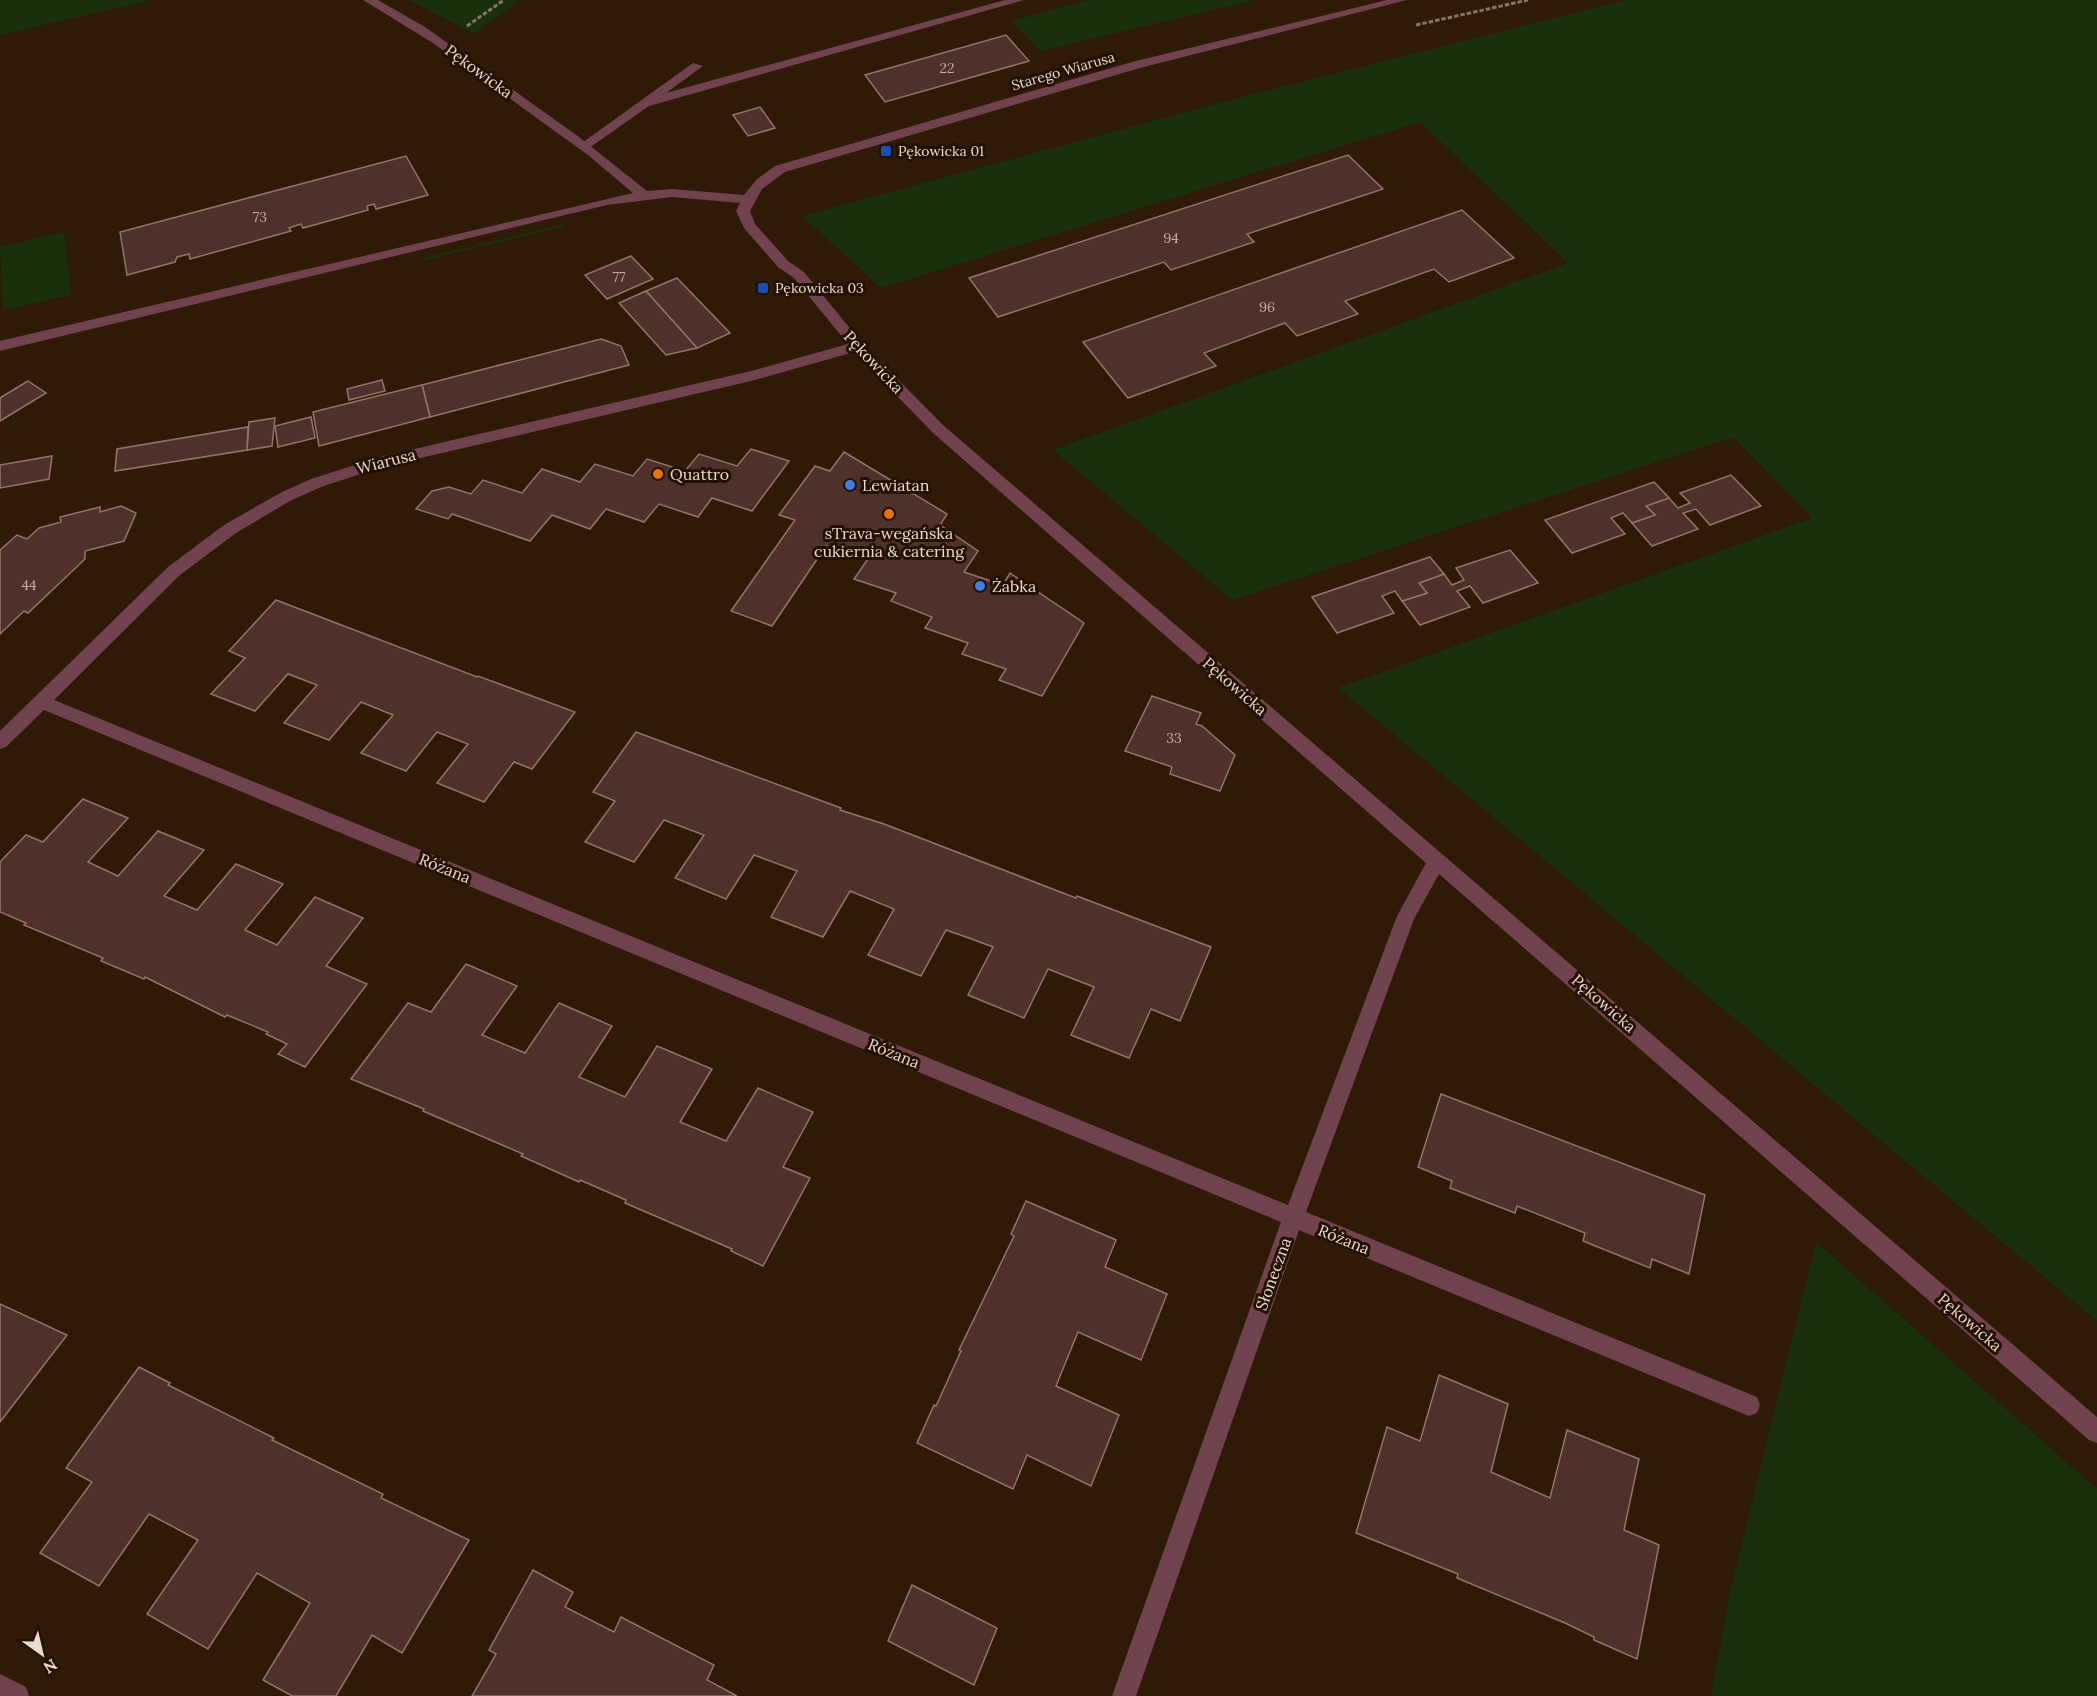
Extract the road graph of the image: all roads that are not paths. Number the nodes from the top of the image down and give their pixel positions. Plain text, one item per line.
1 (1017, 0) edge
2 (1401, 0) edge
3 (372, 1) edge
4 (697, 66) dead end
5 (649, 102) junction
6 (585, 146) junction
7 (644, 195) junction
8 (746, 199) junction
9 (0, 346) edge
10 (857, 346) junction
11 (40, 701) junction
12 (0, 742) edge
13 (1438, 859) junction
14 (1293, 1218) junction
15 (1749, 1405) dead end
16 (2097, 1432) edge
17 (0, 1686) edge
18 (17, 1696) edge
19 (1124, 1696) edge

1 - 5 street
2 - 8 street, Starego Wiarusa
3 - 6 street, Pękowicka
4 - 5 street
5 - 6 street
6 - 7 street, Pękowicka
7 - 8 street
7 - 9 street
8 - 10 street, Pękowicka
10 - 11 street, Wiarusa
10 - 13 street, Pękowicka
11 - 12 street, Wiarusa
11 - 14 street, Różana
13 - 14 street, Słoneczna
13 - 16 street, Pękowicka
14 - 15 street, Różana
14 - 19 street, Słoneczna
17 - 18 street

